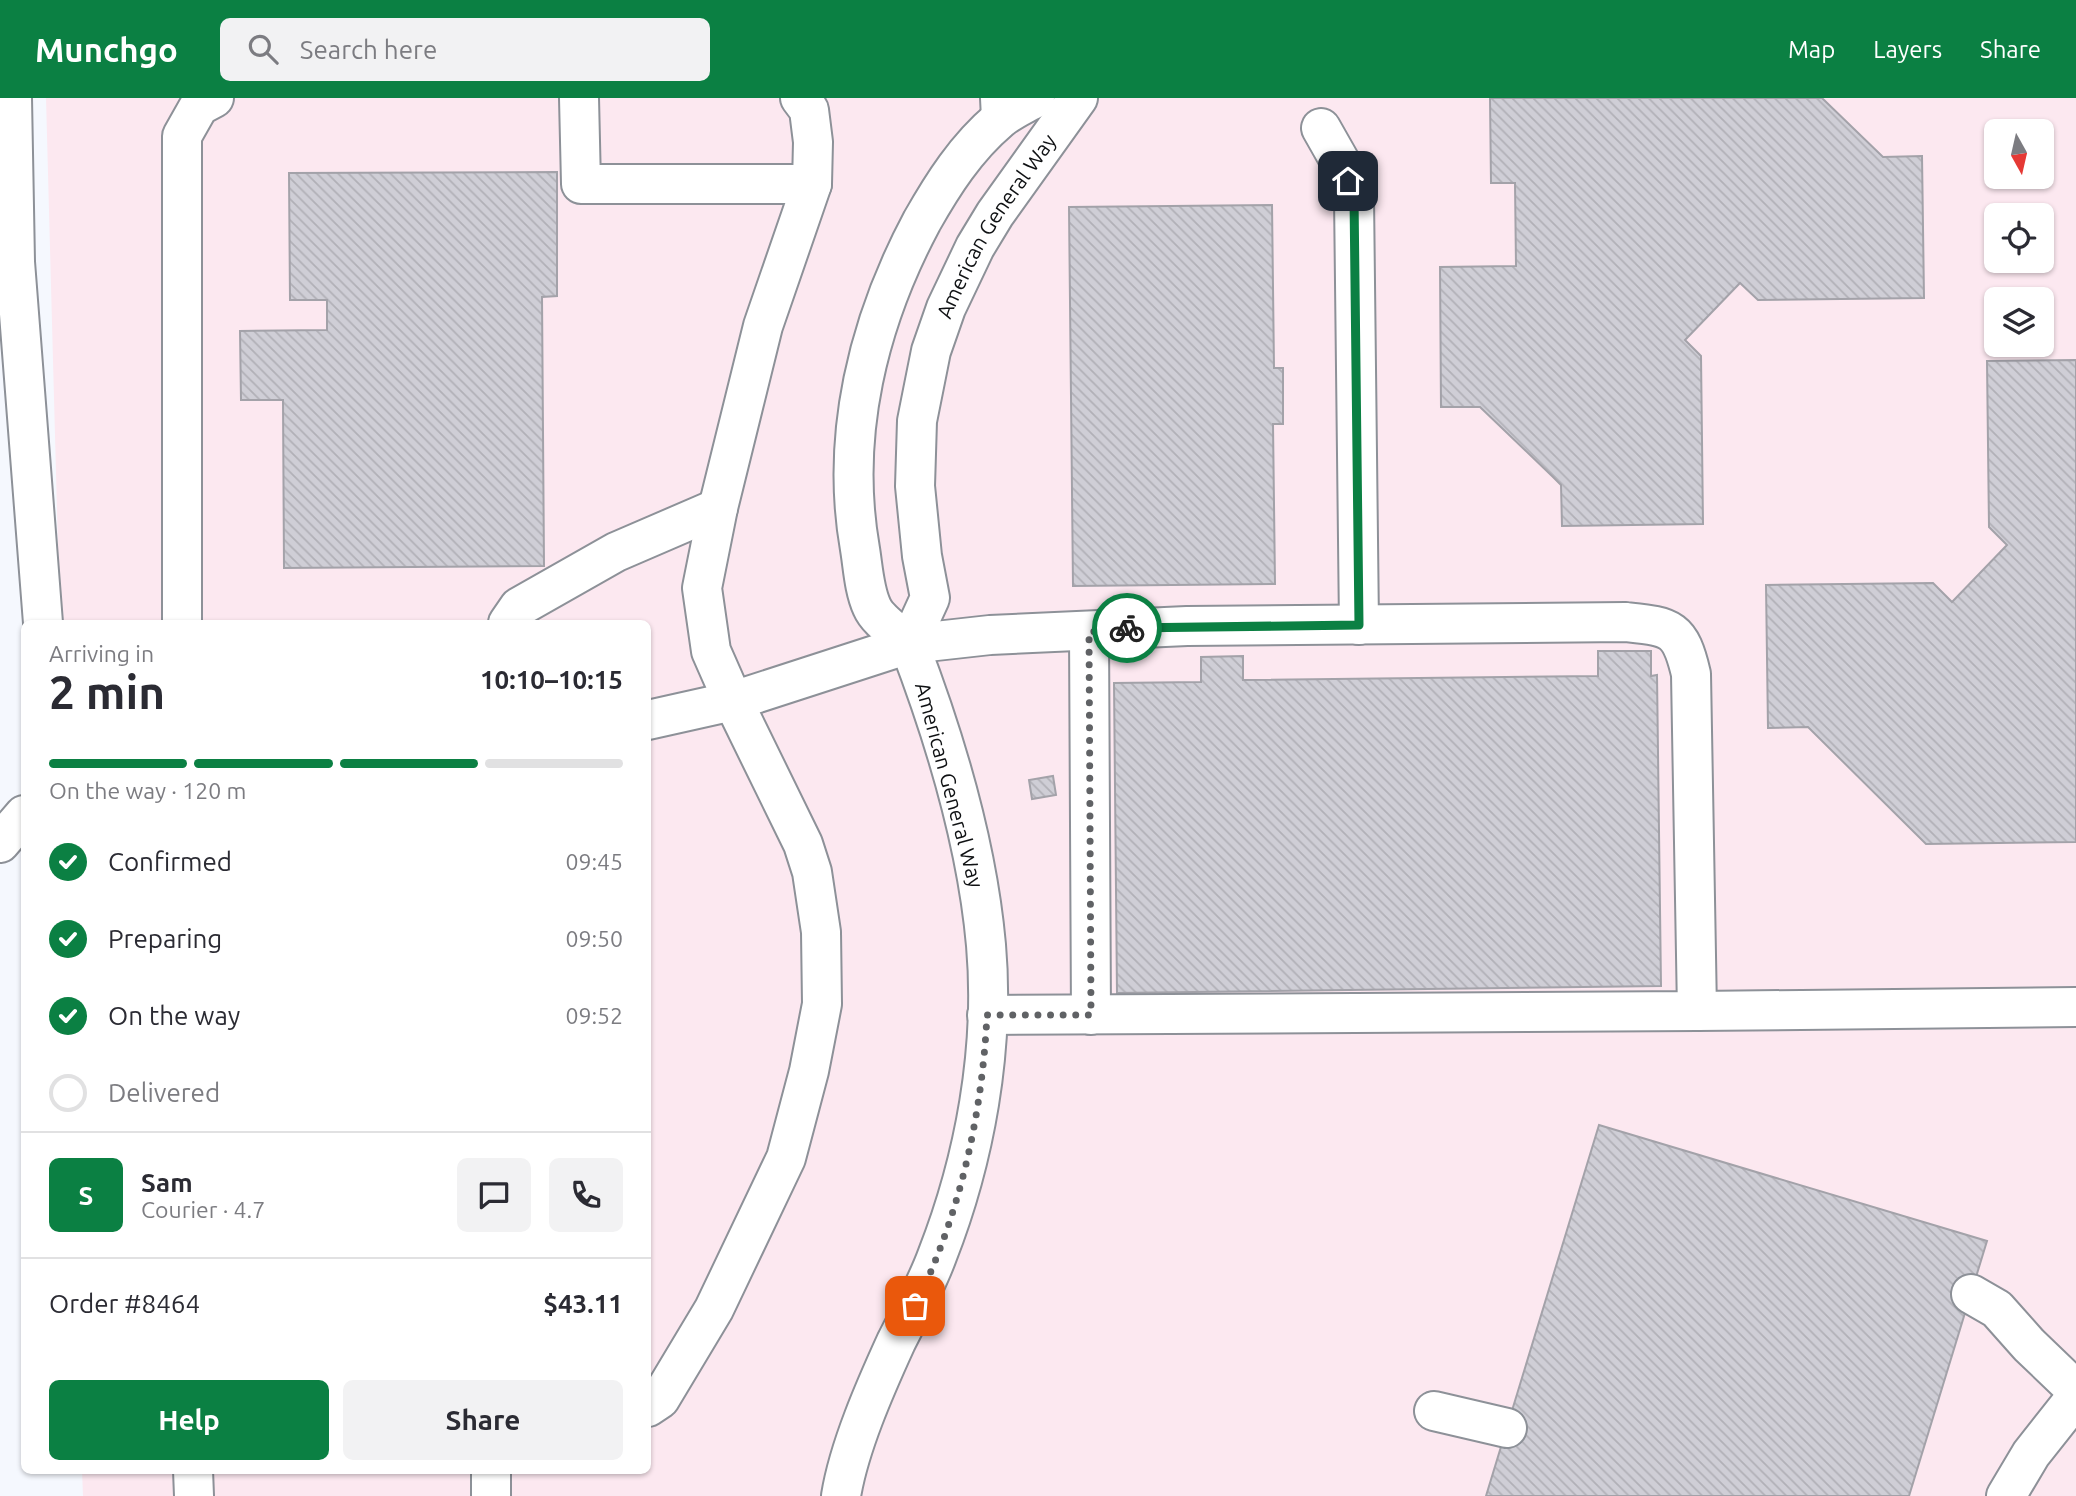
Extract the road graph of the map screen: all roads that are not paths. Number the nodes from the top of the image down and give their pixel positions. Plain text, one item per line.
1 (214, 98) edge
2 (579, 98) edge
3 (800, 98) edge
4 (1035, 98) edge
5 (1079, 98) edge
6 (1000, 108) edge
7 (8, 111) edge
8 (1321, 128) dead end
9 (812, 184) junction
10 (7, 222) edge
11 (718, 508) junction
12 (43, 620) edge
13 (182, 620) edge
14 (510, 620) edge
15 (1359, 625) junction
16 (1089, 632) junction
17 (909, 644) junction
18 (733, 701) junction
19 (651, 719) edge
20 (21, 818) edge
21 (0, 843) edge
22 (2076, 1007) edge
23 (1697, 1011) junction
24 (987, 1015) junction
25 (1091, 1015) junction
26 (1971, 1294) dead end
27 (2076, 1390) edge
28 (2076, 1397) edge
29 (651, 1405) edge
30 (1434, 1411) dead end
31 (1507, 1428) dead end
32 (193, 1474) edge
33 (491, 1474) edge
34 (2022, 1489) edge
35 (194, 1496) edge
36 (491, 1496) edge
37 (841, 1496) edge

1 - 13 street
2 - 9 street
3 - 9 street
4 - 6 street
5 - 17 street, American General Way
6 - 17 street
7 - 10 street
8 - 15 street
9 - 11 street
10 - 12 street
11 - 14 street
11 - 18 street
15 - 16 street
15 - 23 street
16 - 17 street
16 - 25 street
17 - 18 street
17 - 24 street, American General Way
18 - 19 street
18 - 29 street
20 - 21 street
22 - 23 street
23 - 25 street
24 - 25 street
24 - 37 street, American General Way
26 - 27 street
28 - 34 street
30 - 31 street
32 - 35 street
33 - 36 street

